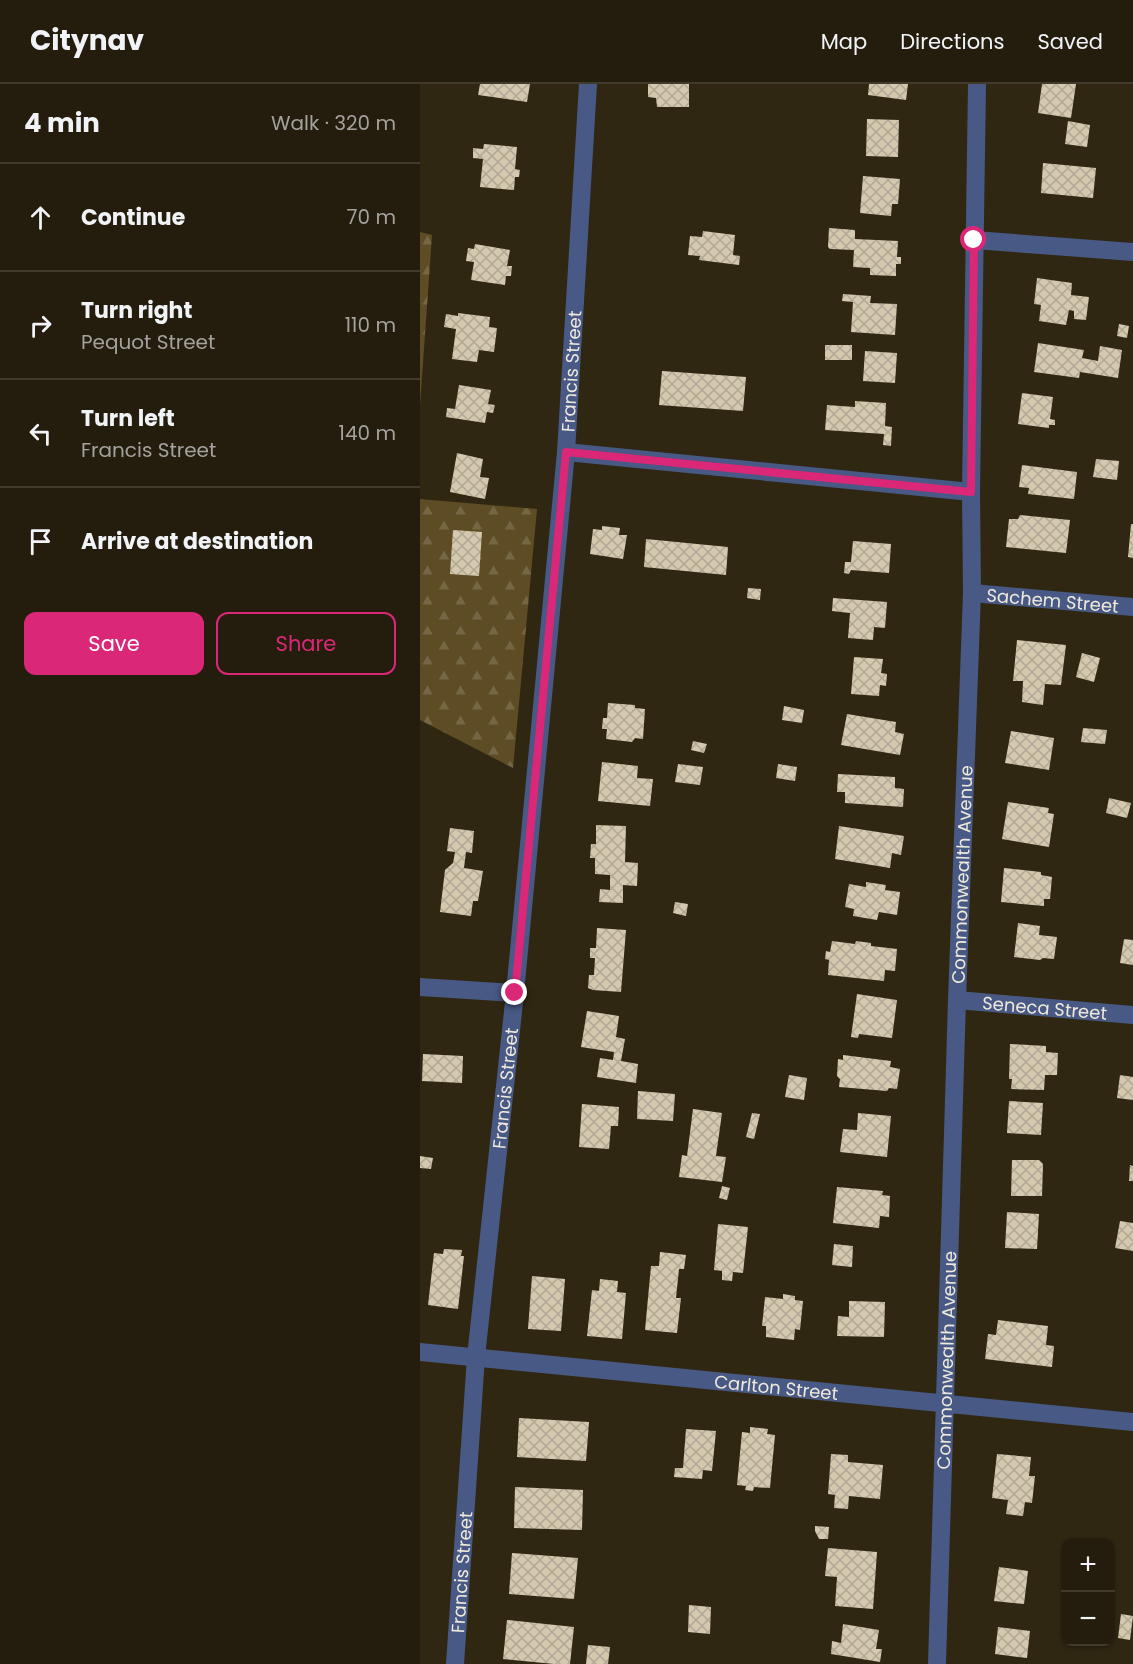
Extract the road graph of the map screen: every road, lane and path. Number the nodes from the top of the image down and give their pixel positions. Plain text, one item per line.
1 (588, 84) edge
2 (977, 84) edge
3 (974, 240) junction
4 (1133, 252) edge
5 (566, 452) junction
6 (971, 492) junction
7 (972, 593) junction
8 (1133, 607) edge
9 (420, 987) edge
10 (515, 993) junction
11 (957, 1000) junction
12 (1133, 1015) edge
13 (420, 1352) edge
14 (476, 1357) junction
15 (945, 1404) junction
16 (1133, 1422) edge
17 (455, 1664) edge
18 (937, 1664) edge

1 - 5 street, Francis Street
2 - 3 street, Commonwealth Avenue
3 - 4 street
3 - 6 street, Commonwealth Avenue
5 - 6 street
5 - 10 street, Francis Street
6 - 7 street, Commonwealth Avenue
7 - 8 street, Sachem Street
7 - 11 street, Commonwealth Avenue
9 - 10 street
10 - 14 street, Francis Street
11 - 12 street, Seneca Street
11 - 15 street, Commonwealth Avenue
13 - 14 street, Carlton Street
14 - 15 street, Carlton Street
14 - 17 street, Francis Street
15 - 16 street, Carlton Street
15 - 18 street, Commonwealth Avenue

